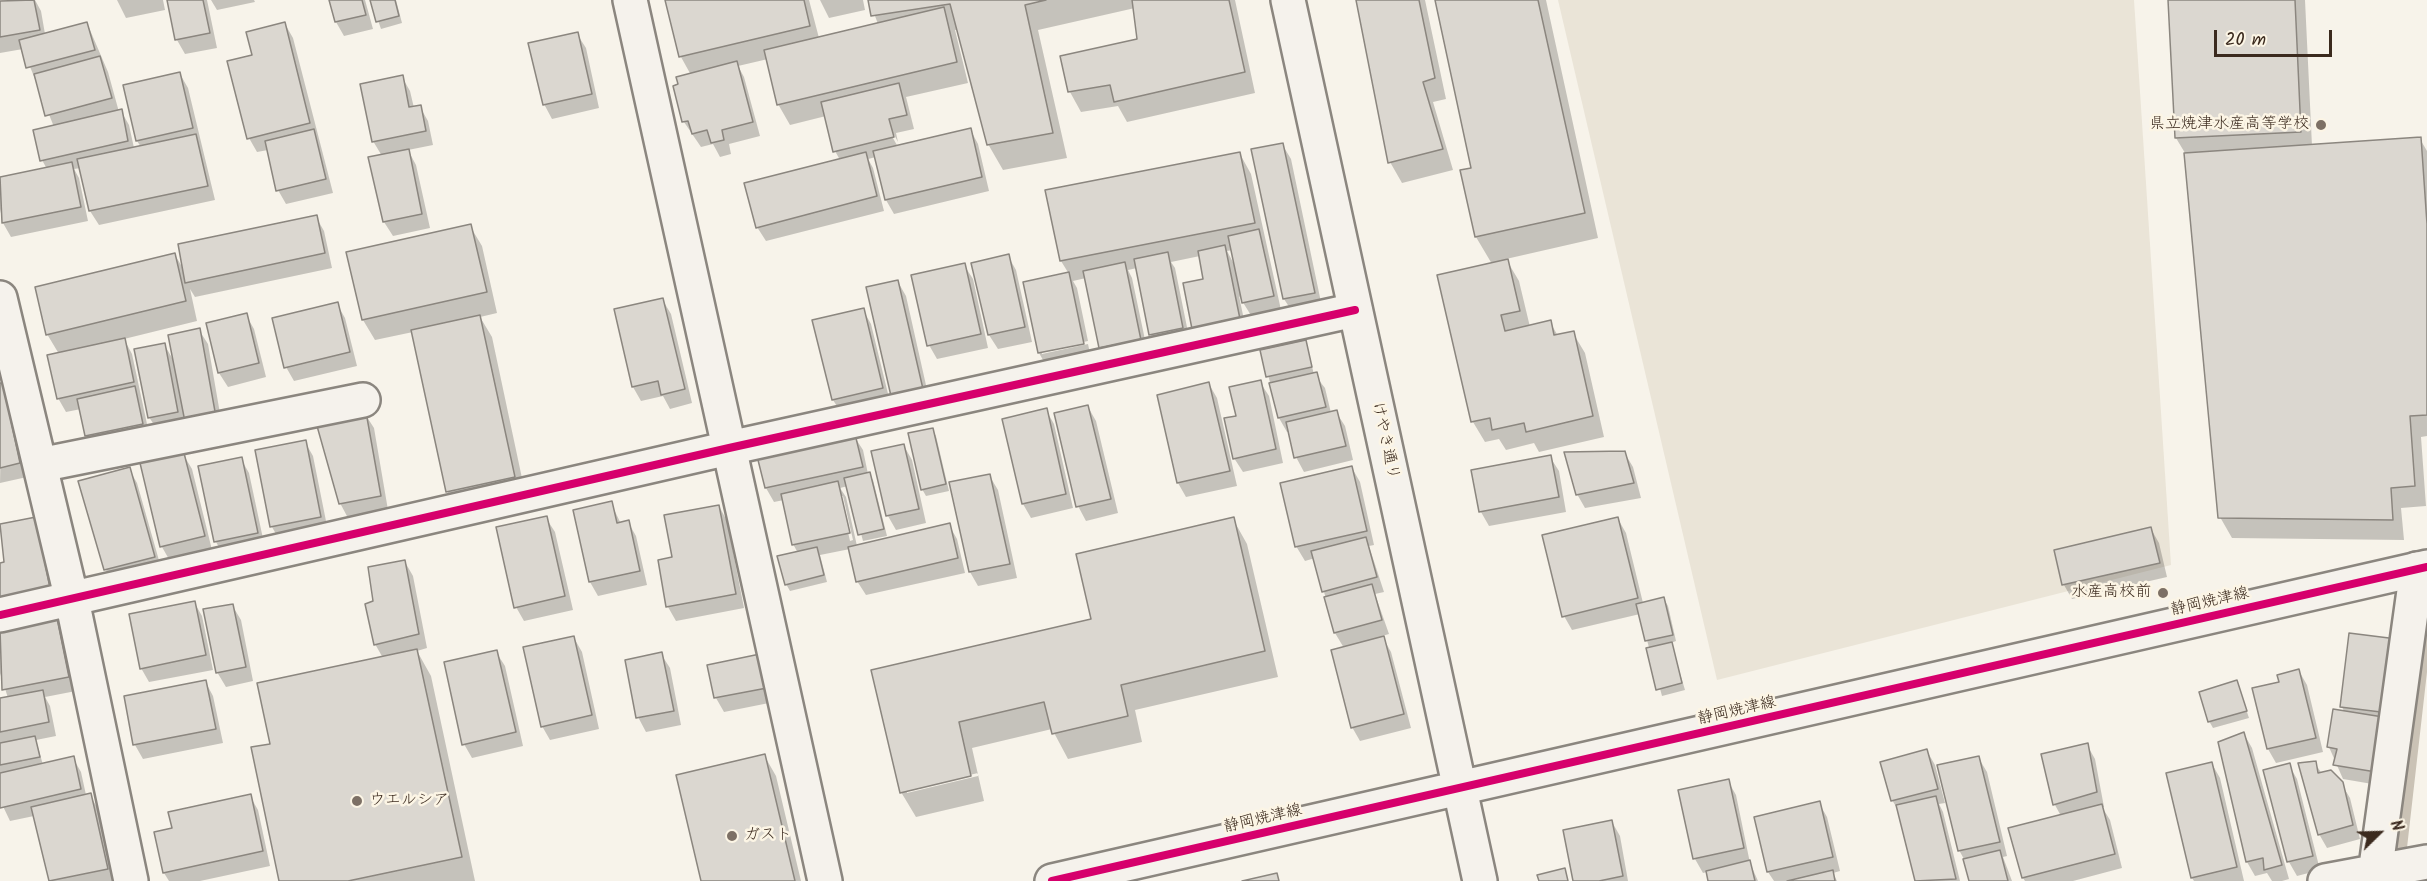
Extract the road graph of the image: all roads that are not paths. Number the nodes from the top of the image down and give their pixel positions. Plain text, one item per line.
1 (630, 0) edge
2 (1288, 0) edge
3 (0, 297) edge
4 (1355, 310) junction
5 (363, 400) dead end
6 (729, 448) junction
7 (40, 465) junction
8 (2422, 568) edge
9 (72, 600) junction
10 (0, 615) edge
11 (1460, 790) junction
12 (2427, 862) edge
13 (2374, 875) edge
14 (131, 881) edge
15 (825, 881) edge
16 (1052, 881) edge
17 (1480, 881) edge
18 (2325, 881) edge

1 - 6 street
2 - 4 street, けやき通り
3 - 7 street
4 - 6 street
4 - 11 street, けやき通り
5 - 7 street
6 - 9 street
6 - 15 street
7 - 9 street
8 - 11 street, 静岡焼津線
8 - 13 street
9 - 10 street
9 - 14 street
11 - 16 street, 静岡焼津線
11 - 17 street, けやき通り
12 - 13 street
13 - 18 street

